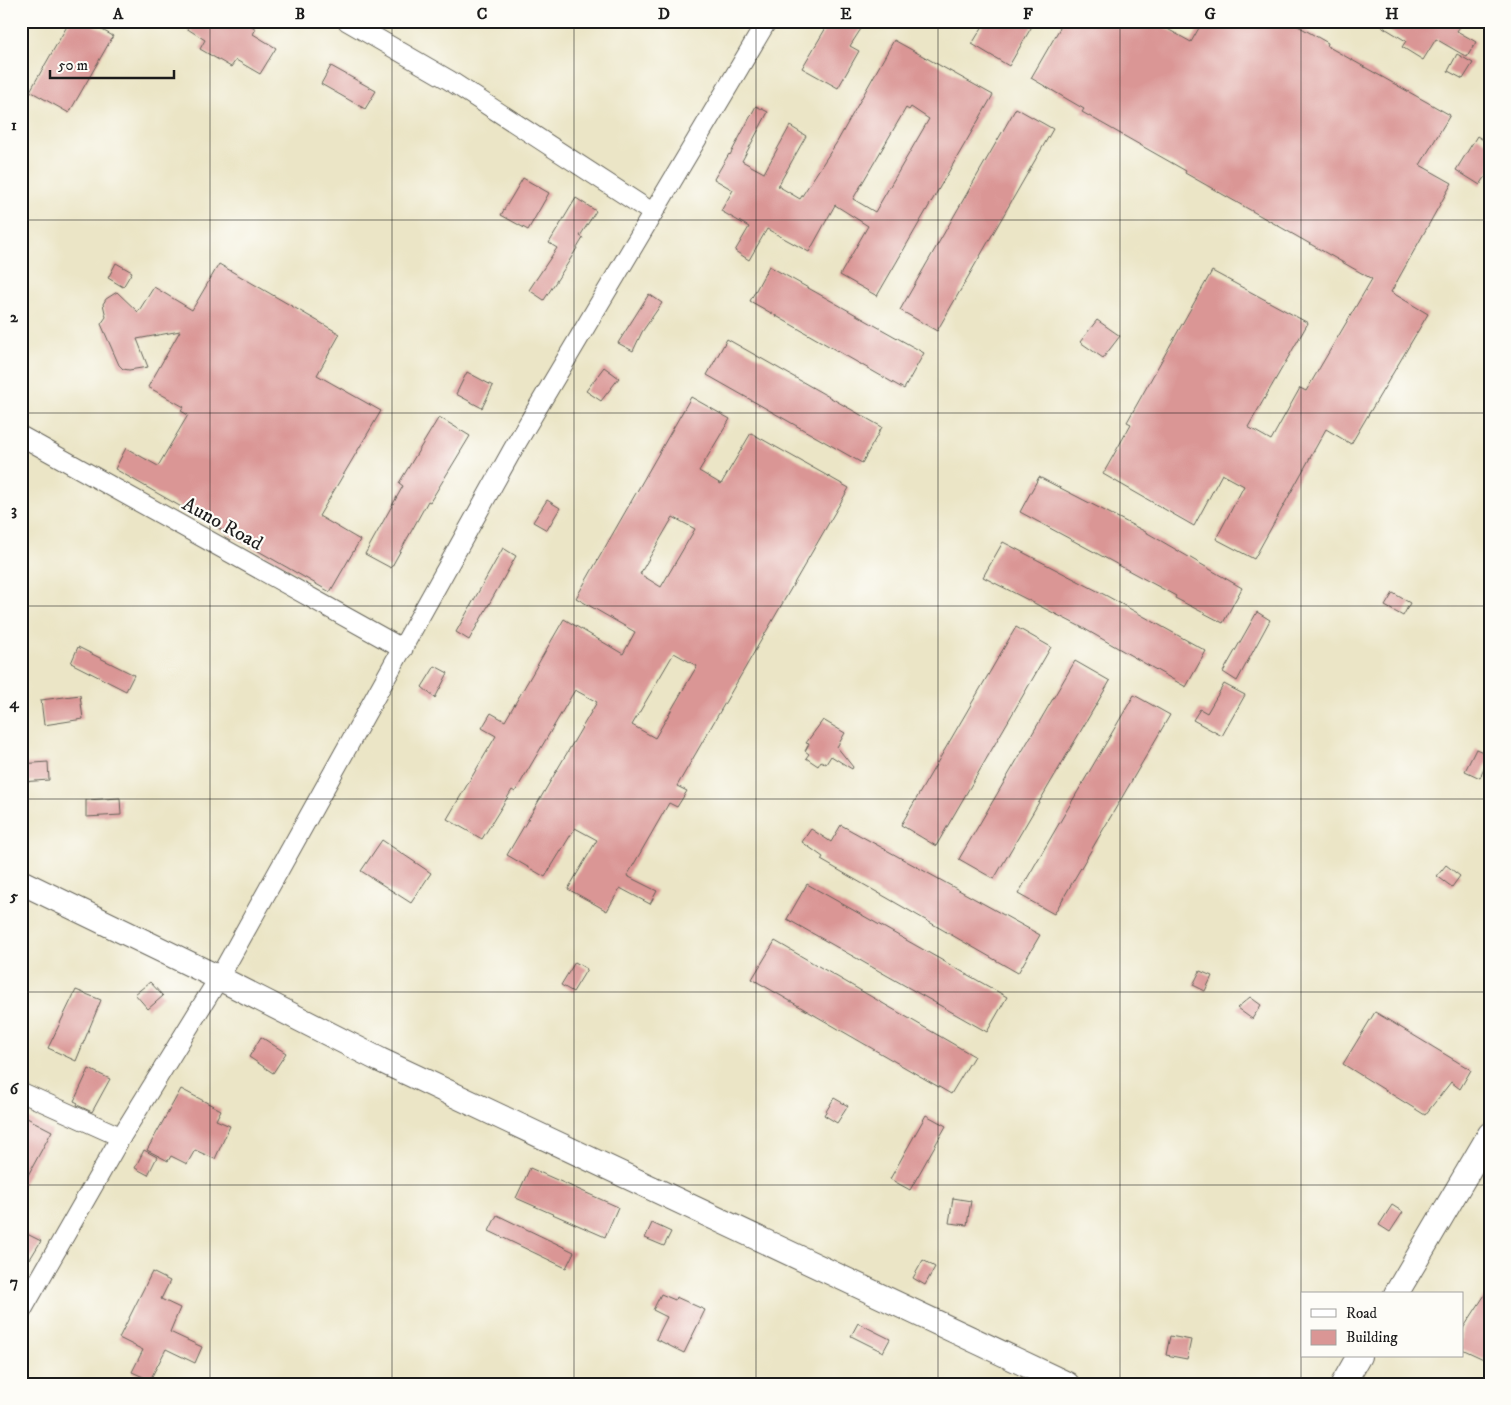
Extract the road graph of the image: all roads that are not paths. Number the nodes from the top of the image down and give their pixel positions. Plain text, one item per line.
1 (347, 21) edge
2 (767, 21) edge
3 (653, 214) junction
4 (21, 436) edge
5 (403, 649) junction
6 (21, 882) edge
7 (219, 978) junction
8 (21, 1092) edge
9 (1490, 1134) edge
10 (121, 1136) junction
11 (29, 1284) edge
12 (1397, 1292) edge
13 (21, 1312) edge
14 (1358, 1358) edge
15 (1067, 1384) edge
16 (1343, 1384) edge

1 - 3 street
2 - 3 street
3 - 5 street
4 - 5 street, Auno Road
5 - 7 street
6 - 7 street
7 - 10 street
7 - 15 street
8 - 10 street
9 - 12 street
10 - 11 street
11 - 13 street
14 - 16 street

